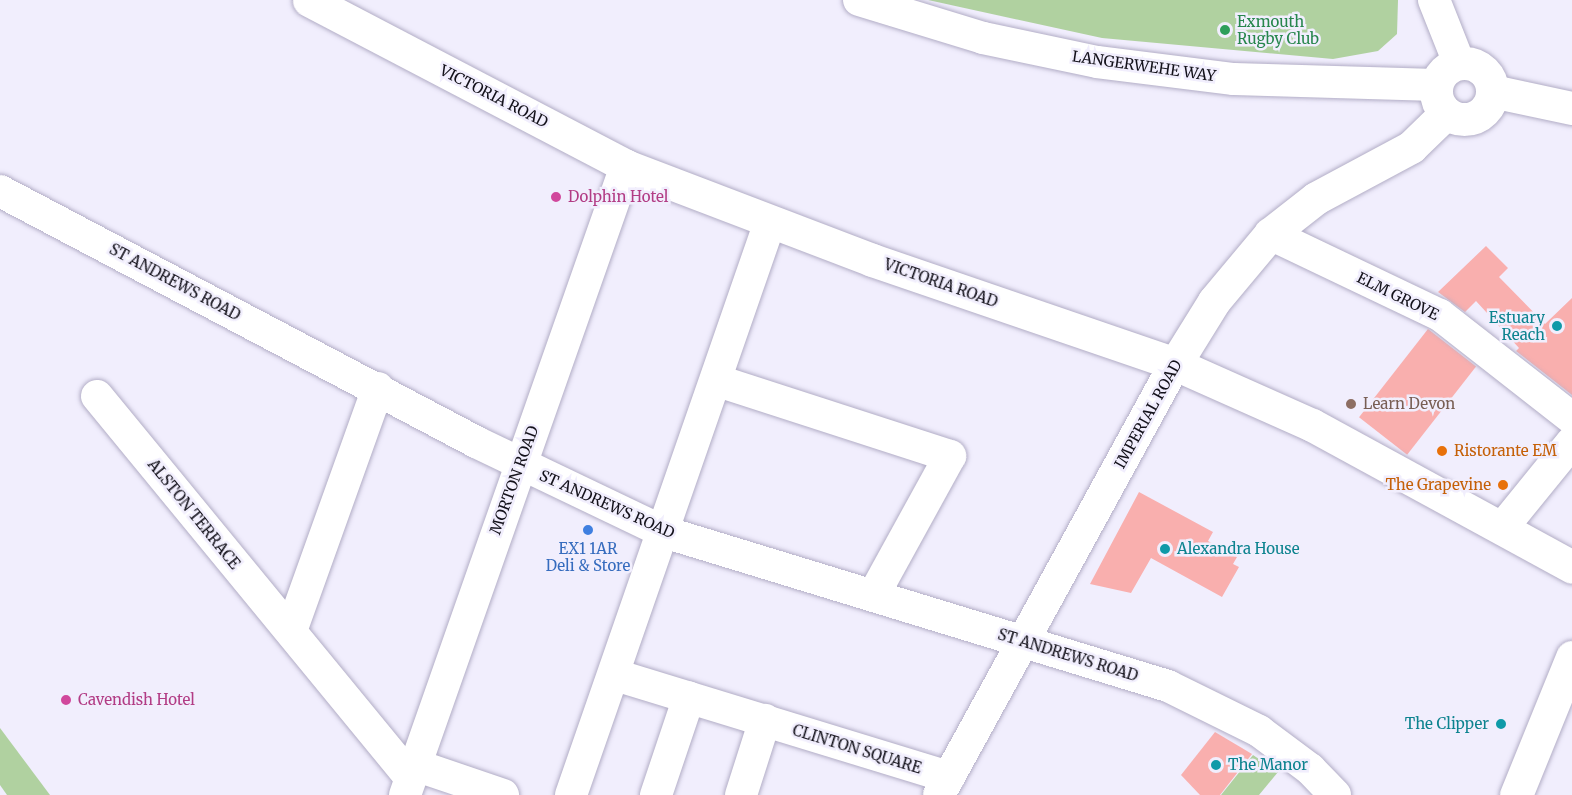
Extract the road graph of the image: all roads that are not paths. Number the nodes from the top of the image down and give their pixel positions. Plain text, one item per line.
1 (309, 0) edge
2 (859, 0) edge
3 (1434, 0) edge
4 (1447, 87) junction
5 (1492, 91) junction
6 (1572, 108) edge
7 (626, 166) junction
8 (0, 191) edge
9 (770, 222) junction
10 (1270, 234) junction
11 (1175, 364) junction
12 (718, 381) junction
13 (378, 388) junction
14 (97, 396) dead end
15 (1572, 418) edge
16 (1572, 442) edge
17 (520, 463) junction
18 (1503, 527) junction
19 (664, 531) junction
20 (1572, 567) edge
21 (874, 594) junction
22 (291, 631) junction
23 (1024, 642) junction
24 (1572, 657) edge
25 (615, 675) junction
26 (689, 697) junction
27 (765, 720) junction
28 (410, 779) edge
29 (944, 786) edge
30 (503, 795) edge
31 (571, 795) edge
32 (656, 795) edge
33 (741, 795) edge
34 (1335, 795) edge
35 (1516, 795) edge

1 - 7 street, VICTORIA ROAD
2 - 4 street, LANGERWEHE WAY
3 - 4 street
4 - 5 street
4 - 5 street
4 - 10 street, IMPERIAL ROAD
5 - 6 street
7 - 9 street, VICTORIA ROAD
7 - 17 street, MORTON ROAD
8 - 13 street, ST ANDREWS ROAD
9 - 11 street, VICTORIA ROAD
9 - 12 street
10 - 11 street, IMPERIAL ROAD
10 - 15 street, ELM GROVE
11 - 18 street, VICTORIA ROAD
11 - 23 street, IMPERIAL ROAD
12 - 19 street
12 - 21 street
13 - 17 street, ST ANDREWS ROAD
13 - 22 street
14 - 22 street, ALSTON TERRACE
16 - 18 street
17 - 19 street, ST ANDREWS ROAD
17 - 28 street, MORTON ROAD
18 - 20 street, VICTORIA ROAD
19 - 21 street, ST ANDREWS ROAD
19 - 25 street
21 - 23 street, ST ANDREWS ROAD
22 - 28 street, ALSTON TERRACE
23 - 29 street, IMPERIAL ROAD
23 - 34 street, ST ANDREWS ROAD
24 - 35 street
25 - 26 street, CLINTON SQUARE
25 - 31 street
26 - 27 street, CLINTON SQUARE
26 - 32 street
27 - 29 street, CLINTON SQUARE
27 - 33 street
28 - 30 street

